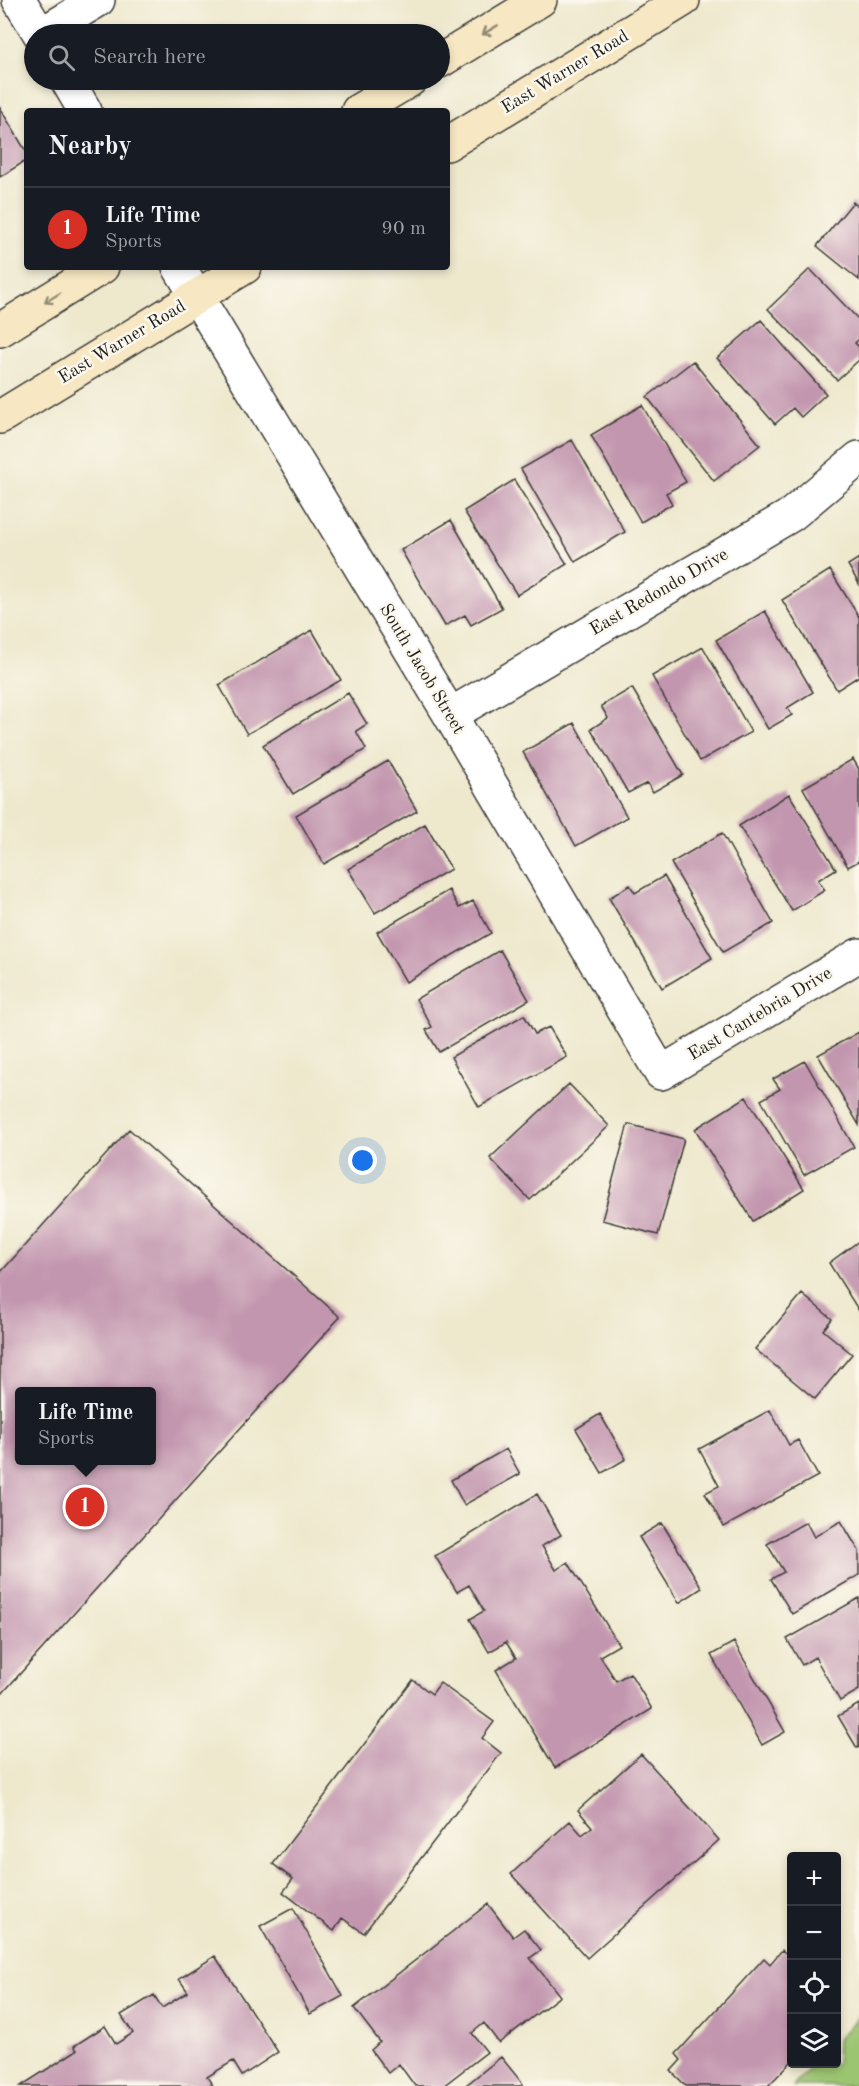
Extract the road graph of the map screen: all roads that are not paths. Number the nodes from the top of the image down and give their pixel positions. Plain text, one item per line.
1 (19, 0) edge
2 (98, 0) edge
3 (540, 0) edge
4 (683, 0) edge
5 (35, 24) edge
6 (58, 24) edge
7 (450, 55) edge
8 (73, 90) edge
9 (393, 90) edge
10 (84, 108) edge
11 (363, 108) edge
12 (450, 142) edge
13 (97, 270) edge
14 (181, 270) edge
15 (239, 270) edge
16 (197, 296) junction
17 (0, 330) edge
18 (0, 417) edge
19 (859, 458) edge
20 (450, 715) junction
21 (859, 955) edge
22 (662, 1073) joint

1 - 5 street
2 - 6 street
3 -> 7 main road
4 - 12 main road, East Warner Road
8 - 10 street
9 - 11 main road
13 -> 17 main road
14 - 16 street, South Jacob Street
15 - 16 main road, East Warner Road
16 - 18 main road, East Warner Road
16 - 20 street, South Jacob Street
19 - 20 street, East Redondo Drive
20 - 22 street, South Jacob Street
21 - 22 street, East Cantebria Drive

